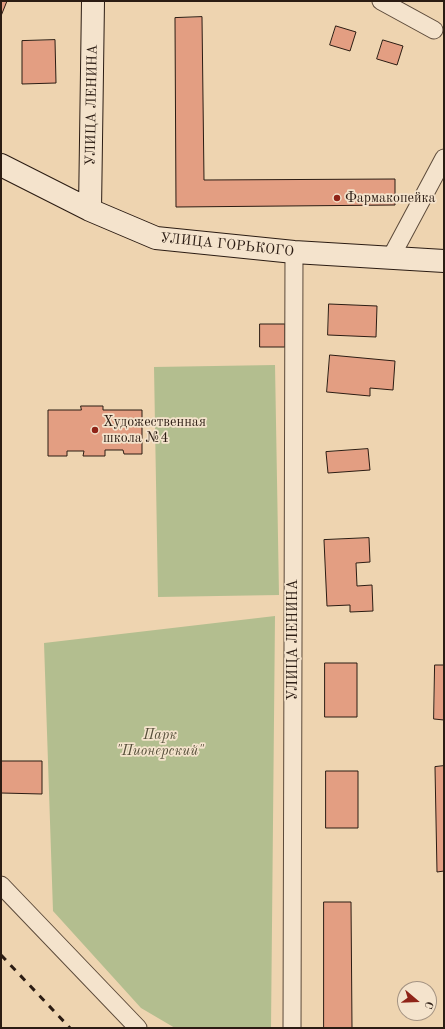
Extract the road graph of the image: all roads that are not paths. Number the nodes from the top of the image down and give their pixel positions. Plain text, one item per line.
1 (93, 1) edge
2 (381, 1) edge
3 (434, 30) dead end
4 (444, 158) edge
5 (1, 165) edge
6 (90, 210) junction
7 (294, 252) junction
8 (391, 257) junction
9 (444, 261) edge
10 (1, 885) edge
11 (138, 1028) edge
12 (292, 1028) edge

1 - 6 street, УЛИЦА ЛЕНИНА
2 - 3 street
4 - 8 street
5 - 6 street, УЛИЦА ГОРЬКОГО
6 - 7 street, УЛИЦА ГОРЬКОГО
7 - 8 street, УЛИЦА ГОРЬКОГО
7 - 12 street, УЛИЦА ЛЕНИНА
8 - 9 street, УЛИЦА ГОРЬКОГО
10 - 11 street

